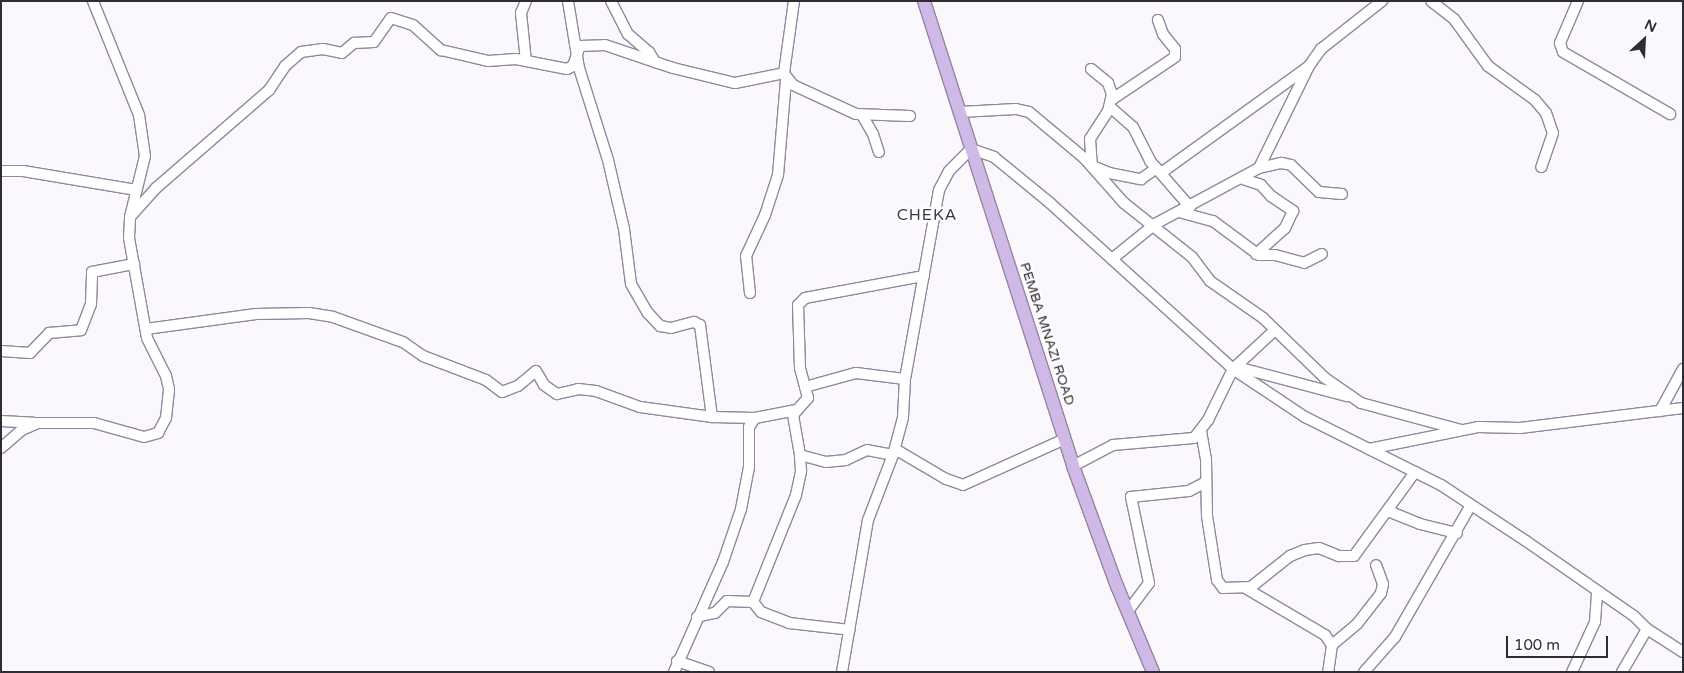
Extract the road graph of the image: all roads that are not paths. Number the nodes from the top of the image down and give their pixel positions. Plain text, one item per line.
1 (93, 1) edge
2 (526, 1) edge
3 (568, 1) edge
4 (611, 1) edge
5 (794, 1) edge
6 (924, 1) edge
7 (1382, 1) edge
8 (1431, 1) edge
9 (1578, 1) edge
10 (1158, 20) dead end
11 (576, 53) junction
12 (526, 61) junction
13 (656, 62) junction
14 (1309, 66) junction
15 (1090, 69) dead end
16 (785, 76) junction
17 (1111, 104) junction
18 (960, 112) junction
19 (862, 114) junction
20 (1670, 114) dead end
21 (910, 116) dead end
22 (971, 149) junction
23 (879, 152) dead end
24 (1092, 166) junction
25 (1541, 167) dead end
26 (1259, 168) junction
27 (1159, 170) junction
28 (1, 171) edge
29 (1243, 179) junction
30 (136, 190) junction
31 (1342, 194) dead end
32 (1190, 207) junction
33 (1179, 212) junction
34 (130, 217) junction
35 (1155, 224) junction
36 (1256, 254) junction
37 (1322, 254) dead end
38 (1112, 259) junction
39 (134, 264) junction
40 (924, 276) junction
41 (750, 293) dead end
42 (146, 329) junction
43 (1275, 330) junction
44 (1, 351) edge
45 (1235, 368) junction
46 (1683, 369) edge
47 (905, 378) junction
48 (805, 387) junction
49 (1352, 396) junction
50 (1683, 408) edge
51 (796, 410) junction
52 (1660, 411) junction
53 (712, 417) junction
54 (755, 418) junction
55 (1, 421) edge
56 (38, 423) junction
57 (1461, 430) junction
58 (1200, 431) junction
59 (1065, 439) junction
60 (1, 448) edge
61 (1369, 448) junction
62 (894, 452) junction
63 (800, 455) junction
64 (1073, 466) junction
65 (1415, 472) junction
66 (1204, 483) junction
67 (1471, 505) junction
68 (1388, 511) junction
69 (1457, 533) junction
70 (1376, 565) dead end
71 (1246, 589) junction
72 (1597, 591) junction
73 (753, 602) junction
74 (1128, 611) junction
75 (697, 616) junction
76 (1646, 629) junction
77 (850, 630) junction
78 (1332, 645) junction
79 (1683, 652) edge
80 (677, 661) junction
81 (674, 672) edge
82 (709, 672) edge
83 (842, 672) edge
84 (1153, 672) edge
85 (1328, 672) edge
86 (1364, 672) edge
87 (1572, 672) edge
88 (1622, 672) edge

1 - 30 street
2 - 12 street
3 - 11 street
4 - 13 street
5 - 16 street
6 - 18 main road, PEMBA MNAZI ROAD
7 - 14 street
8 - 25 street
9 - 20 street
10 - 17 street
11 - 12 street
11 - 13 street
11 - 53 street
12 - 34 street
13 - 16 street
14 - 26 street
14 - 27 street
15 - 17 street
16 - 19 street
16 - 41 street
17 - 24 street
17 - 27 street
18 - 22 main road, PEMBA MNAZI ROAD
18 - 24 street
19 - 21 street
19 - 23 street
22 - 38 street
22 - 40 street
22 - 59 main road, PEMBA MNAZI ROAD
24 - 27 street
24 - 35 street
26 - 29 street
26 - 31 street
27 - 32 street
28 - 30 street
29 - 32 street
29 - 36 street
30 - 34 street
32 - 33 street
33 - 35 street
33 - 36 street
34 - 39 street
35 - 38 street
35 - 43 street
36 - 37 street
38 - 45 street
39 - 42 street
39 - 44 street
40 - 47 street
40 - 48 street
42 - 53 street
42 - 56 street
43 - 45 street
43 - 49 street
45 - 49 street
45 - 58 street
45 - 61 street
46 - 52 street
47 - 48 street
47 - 62 street
48 - 51 street
49 - 57 street
50 - 52 street
51 - 54 street
51 - 63 street
52 - 57 street
53 - 54 street
54 - 75 street
55 - 56 street
56 - 60 street
57 - 61 street
58 - 64 street
58 - 66 street
59 - 62 street
59 - 64 main road, PEMBA MNAZI ROAD
61 - 65 street
62 - 63 street
62 - 77 street
63 - 73 street
64 - 74 main road, PEMBA MNAZI ROAD
65 - 67 street
65 - 68 street
66 - 71 street
66 - 74 street
67 - 69 street
67 - 72 street
68 - 69 street
68 - 71 street
69 - 86 street
70 - 78 street
71 - 78 street
72 - 76 street
72 - 87 street
73 - 75 street
73 - 77 street
74 - 84 main road, PEMBA MNAZI ROAD
75 - 80 street
76 - 79 street
76 - 88 street
77 - 83 street
78 - 85 street
80 - 81 street
80 - 82 street

